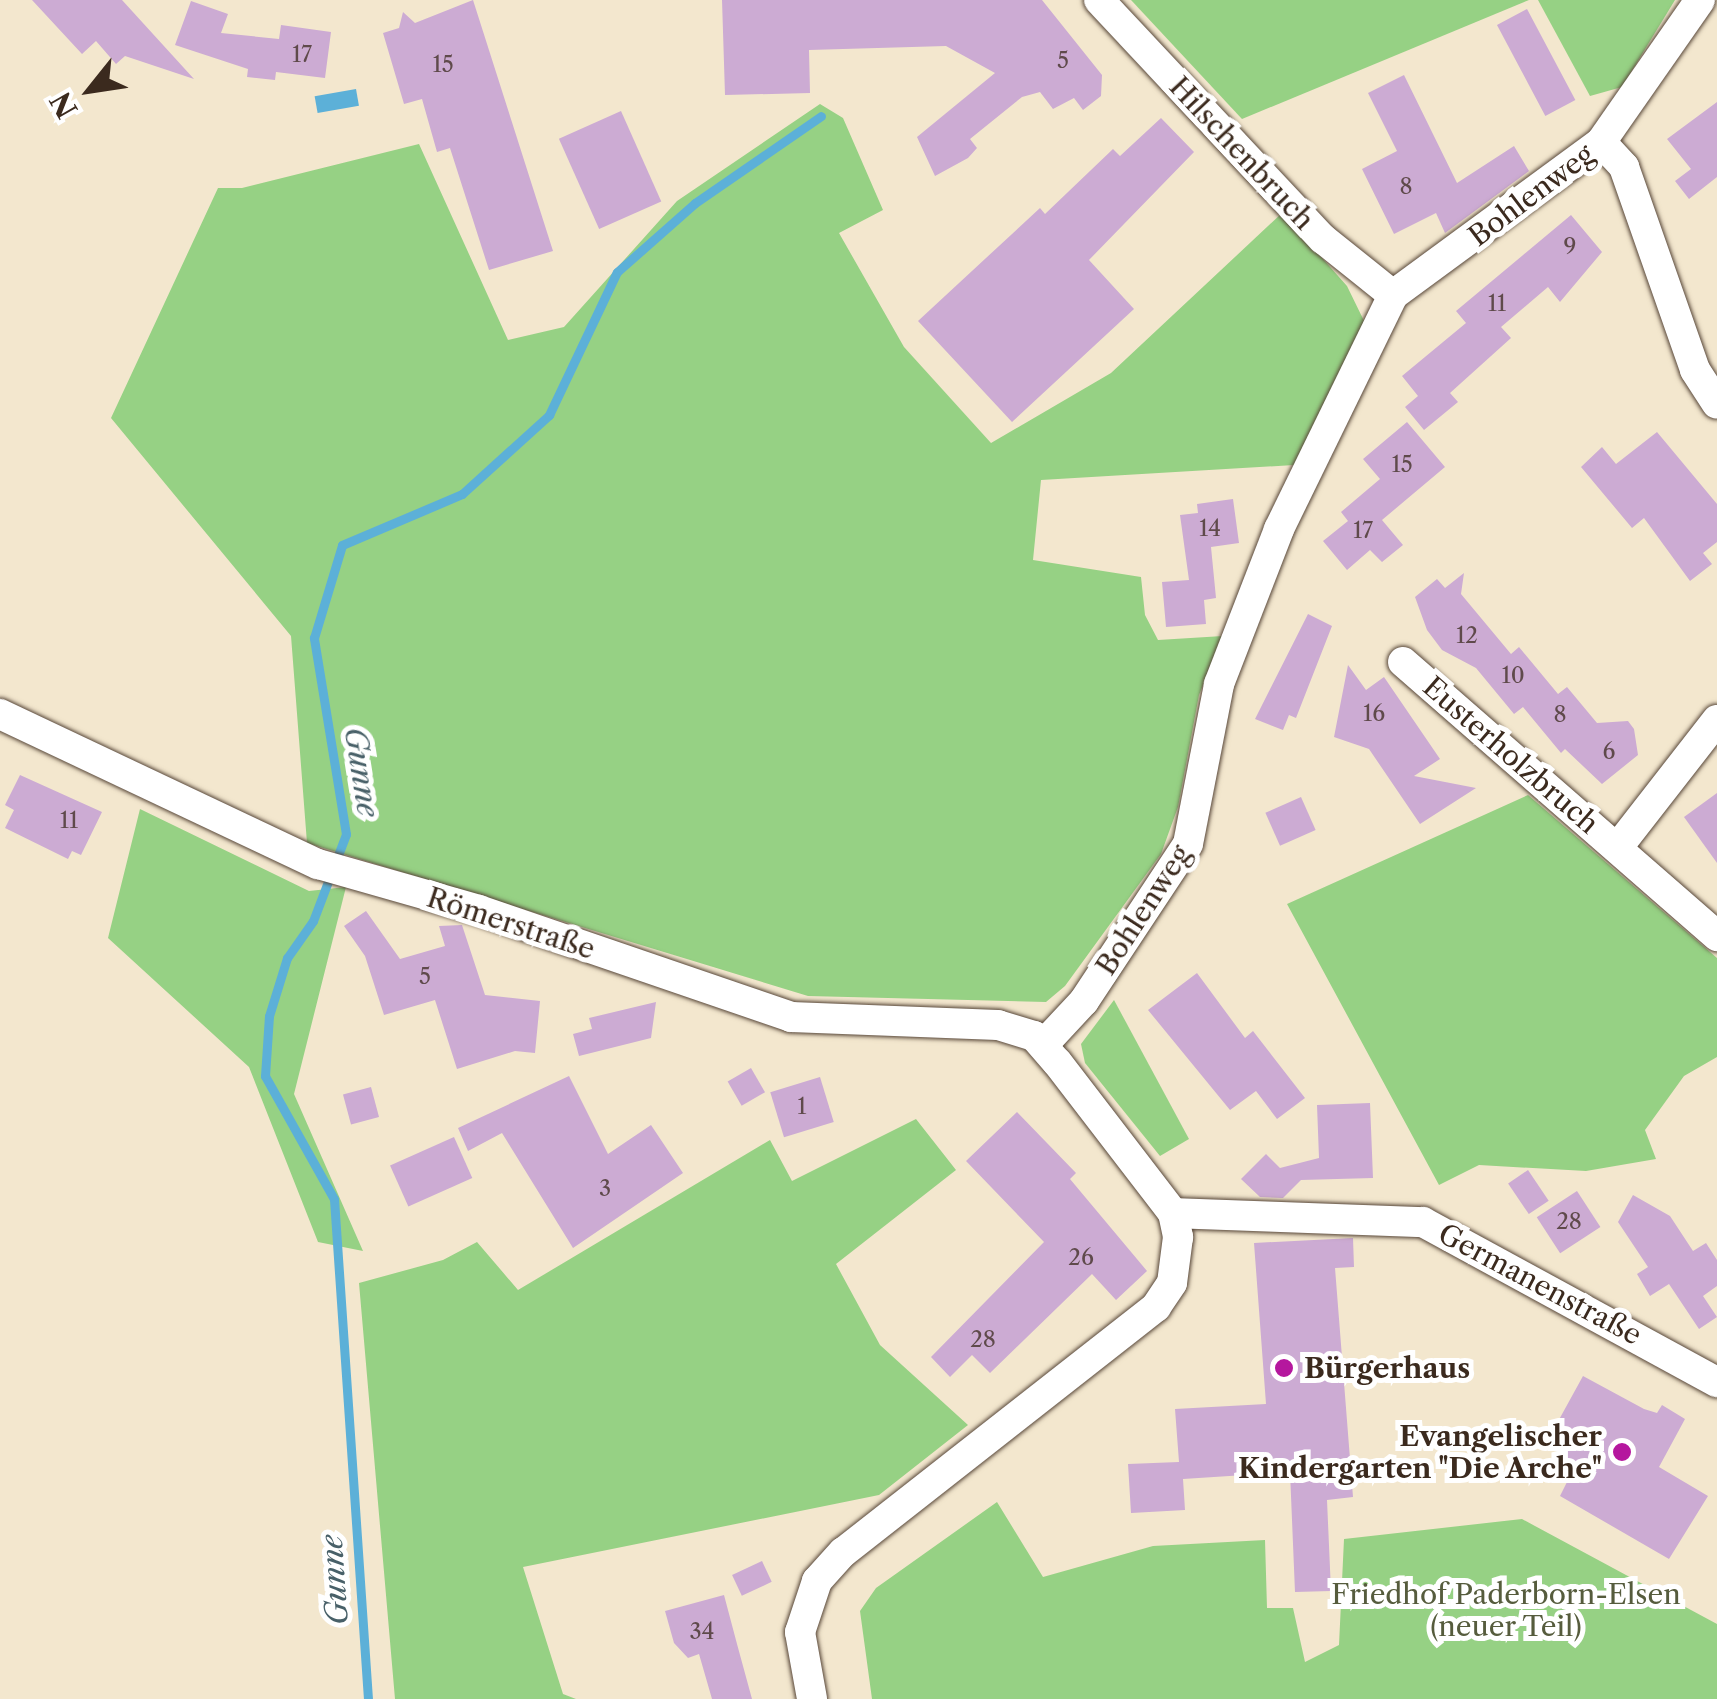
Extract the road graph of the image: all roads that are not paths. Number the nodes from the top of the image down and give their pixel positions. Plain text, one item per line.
1 (1099, 0) edge
2 (1700, 0) edge
3 (1600, 142) junction
4 (1393, 295) junction
5 (1717, 404) edge
6 (1403, 662) dead end
7 (0, 714) edge
8 (1717, 720) edge
9 (1618, 848) junction
10 (1717, 936) edge
11 (1043, 1045) junction
12 (1173, 1213) junction
13 (1717, 1382) edge
14 (812, 1699) edge

1 - 4 street, Hilschenbruch
2 - 3 street, Bohlenweg
3 - 4 street, Bohlenweg
3 - 5 street
4 - 11 street, Bohlenweg
6 - 9 street, Eusterholzbruch
7 - 11 street, Römerstraße
8 - 9 street, Eusterholzbruch
9 - 10 street, Eusterholzbruch
11 - 12 street
12 - 13 street, Germanenstraße
12 - 14 street

